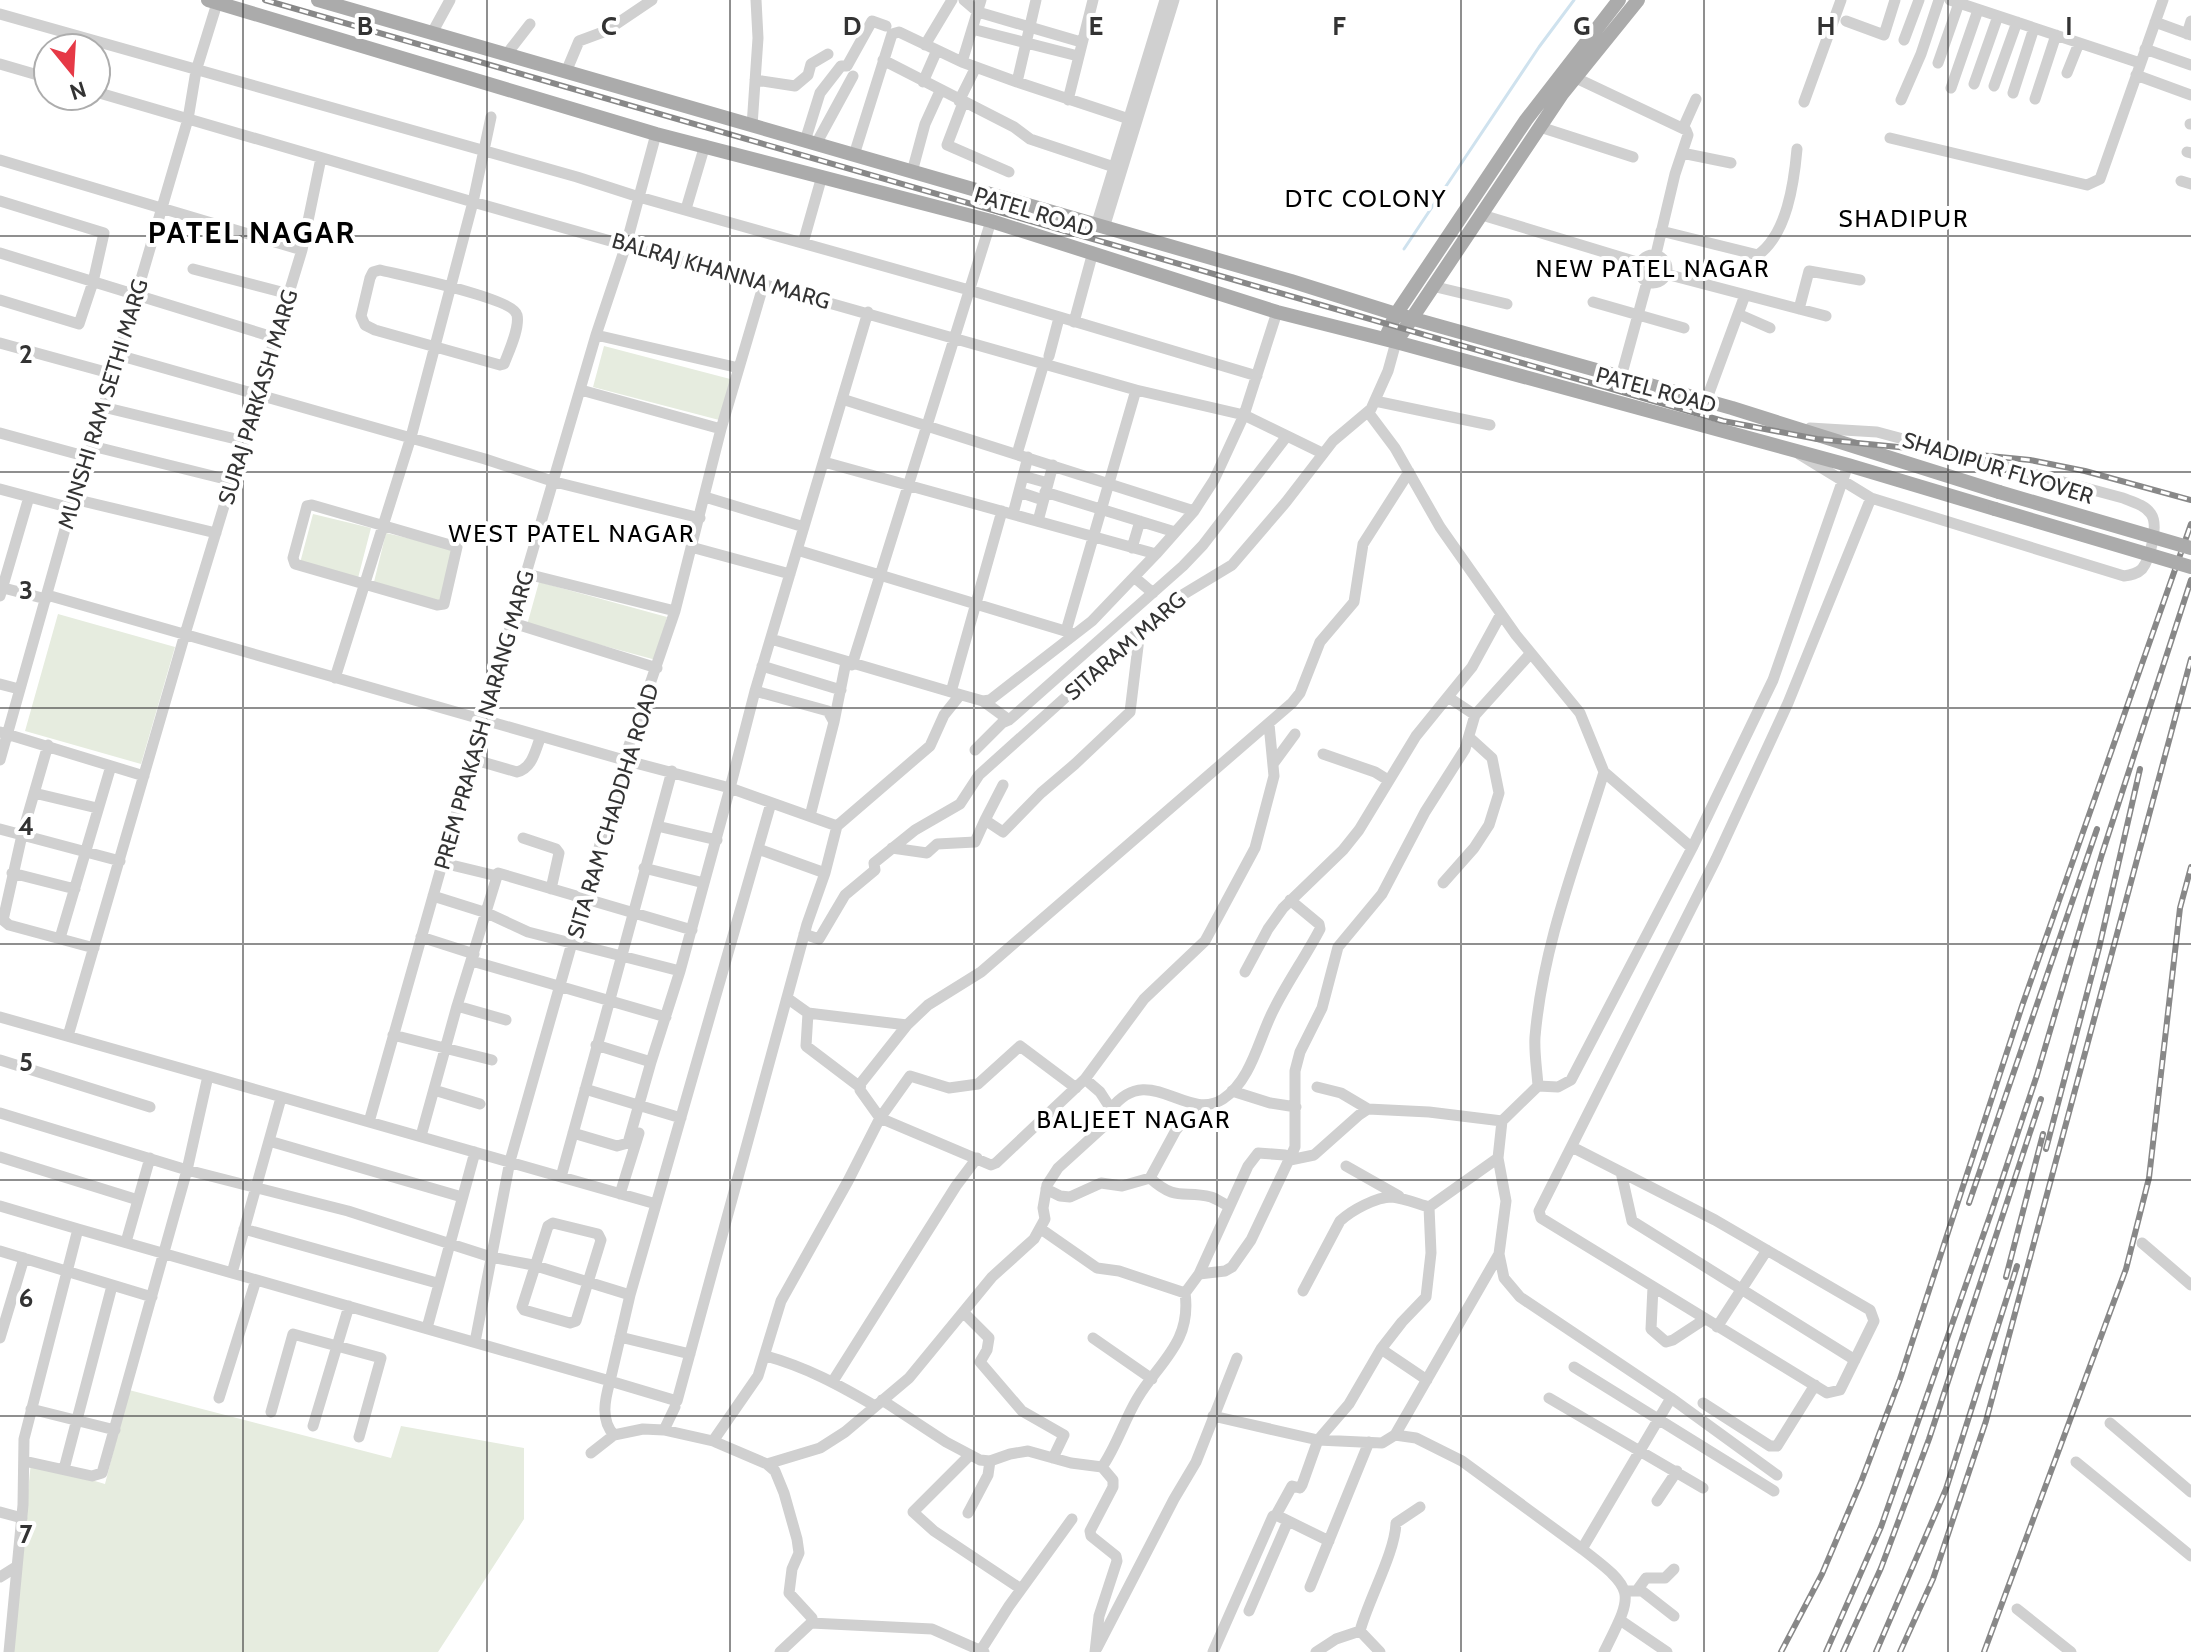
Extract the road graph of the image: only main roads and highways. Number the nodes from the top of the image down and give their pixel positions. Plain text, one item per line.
1 (318, 0) edge
2 (1619, 0) edge
3 (1638, 0) edge
4 (214, 1) edge
5 (1403, 316) junction
6 (1390, 340) junction
7 (1793, 428) joint
8 (1848, 465) joint
9 (2191, 548) edge
10 (2191, 567) edge

1 - 5 main road, PATEL ROAD
2 - 5 main road
3 - 5 main road
4 - 6 main road, PATEL ROAD
5 - 6 main road
5 - 7 main road, PATEL ROAD
6 - 8 main road, PATEL ROAD
7 - 9 main road, SHADIPUR FLYOVER, bridge
8 - 10 main road, SHADIPUR FLYOVER, bridge

